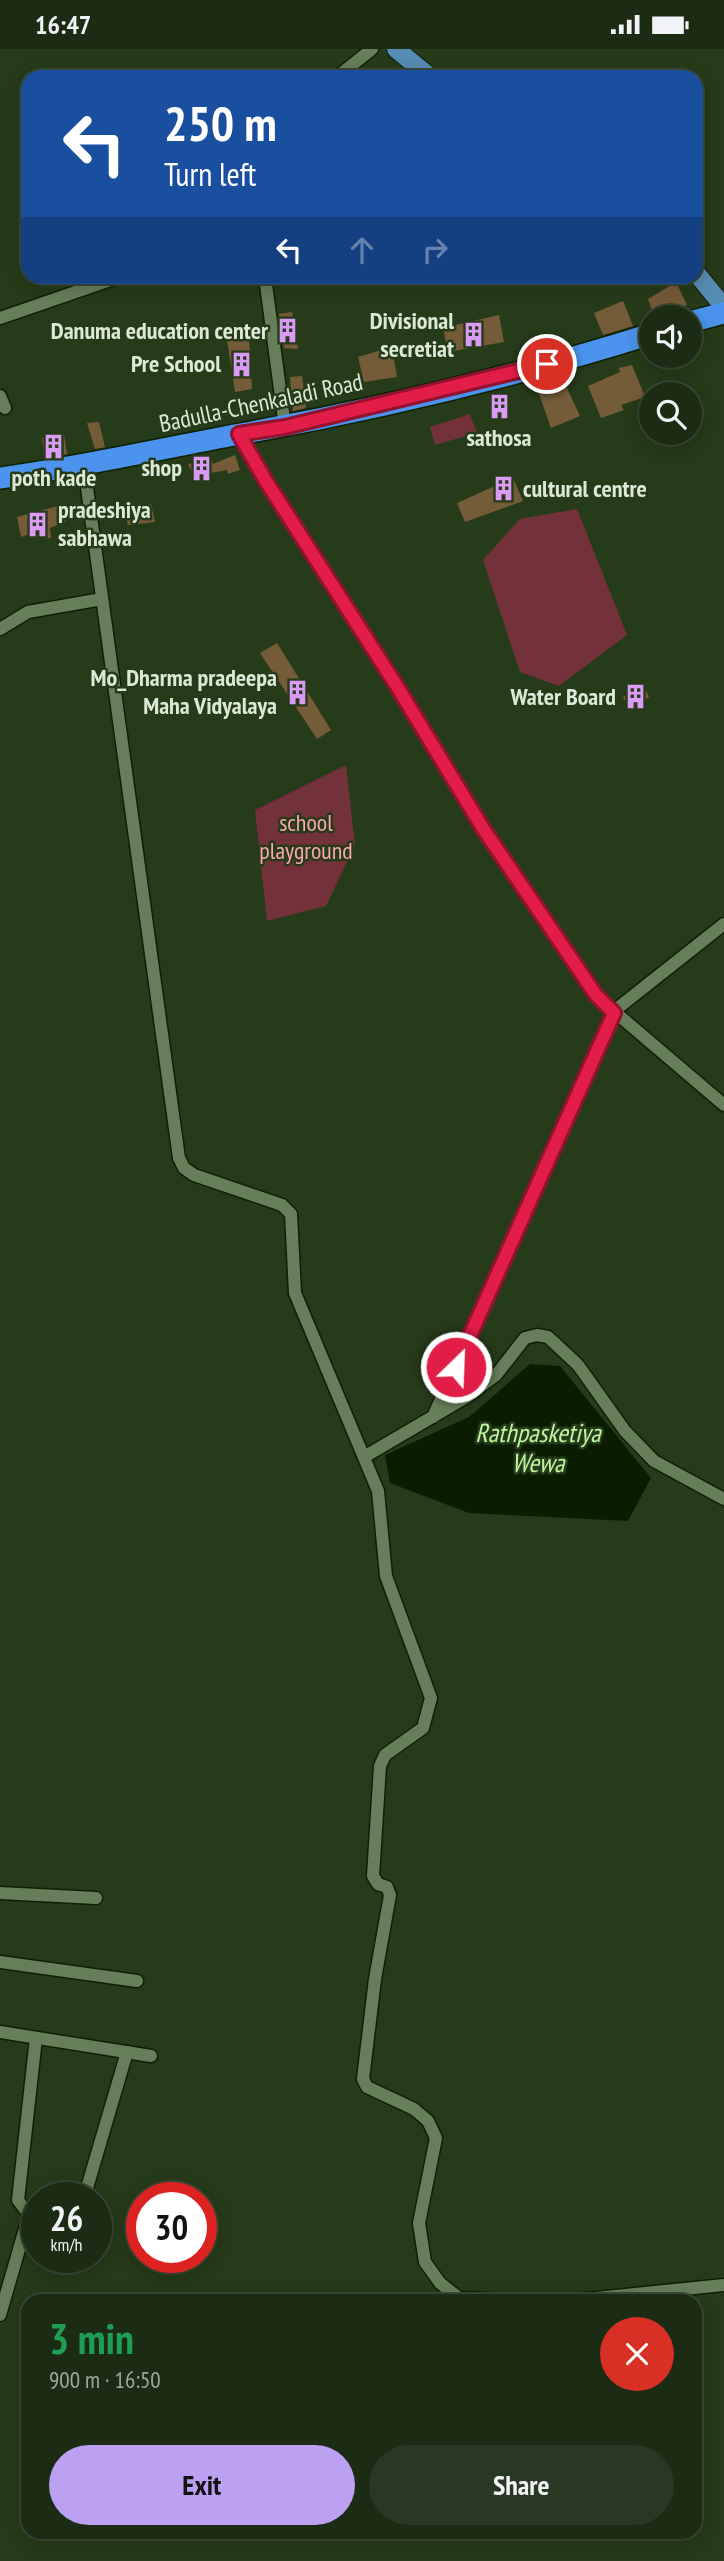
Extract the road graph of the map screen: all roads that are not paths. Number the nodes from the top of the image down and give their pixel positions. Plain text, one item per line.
1 (372, 49) edge
2 (396, 49) edge
3 (346, 70) edge
4 (422, 70) edge
5 (703, 282) edge
6 (99, 284) edge
7 (266, 284) edge
8 (724, 307) edge
9 (724, 313) edge
10 (0, 318) edge
11 (702, 319) edge
12 (639, 338) edge
13 (285, 427) junction
14 (239, 434) junction
15 (85, 466) junction
16 (0, 478) edge
17 (102, 599) junction
18 (0, 629) edge
19 (724, 924) edge
20 (614, 1013) junction
21 (724, 1105) edge
22 (433, 1417) junction
23 (364, 1457) junction
24 (724, 1499) edge
25 (0, 1892) edge
26 (96, 1898) dead end
27 (0, 1962) edge
28 (137, 1981) dead end
29 (0, 2032) edge
30 (36, 2038) junction
31 (127, 2052) junction
32 (151, 2056) dead end
33 (89, 2182) edge
34 (21, 2203) edge
35 (21, 2257) edge
36 (724, 2285) edge
37 (454, 2294) edge
38 (635, 2294) edge
39 (3, 2320) edge

1 - 3 street
2 - 4 main road
5 - 8 main road
6 - 10 street
7 - 13 street
9 - 11 highway
12 - 13 highway, Badulla-Chenkaladi Road
13 - 14 highway, Badulla-Chenkaladi Road
14 - 15 highway, Badulla-Chenkaladi Road
14 - 20 street
15 - 16 highway, Badulla-Chenkaladi Road
15 - 17 street
17 - 18 street
17 - 23 street
19 - 20 street
20 - 21 street
20 - 22 street
22 - 23 street
22 - 24 street
23 - 37 street
25 - 26 street
27 - 28 street
29 - 30 street
30 - 31 street
30 - 34 street
31 - 32 street
31 - 33 street
35 - 39 street
36 - 38 street

